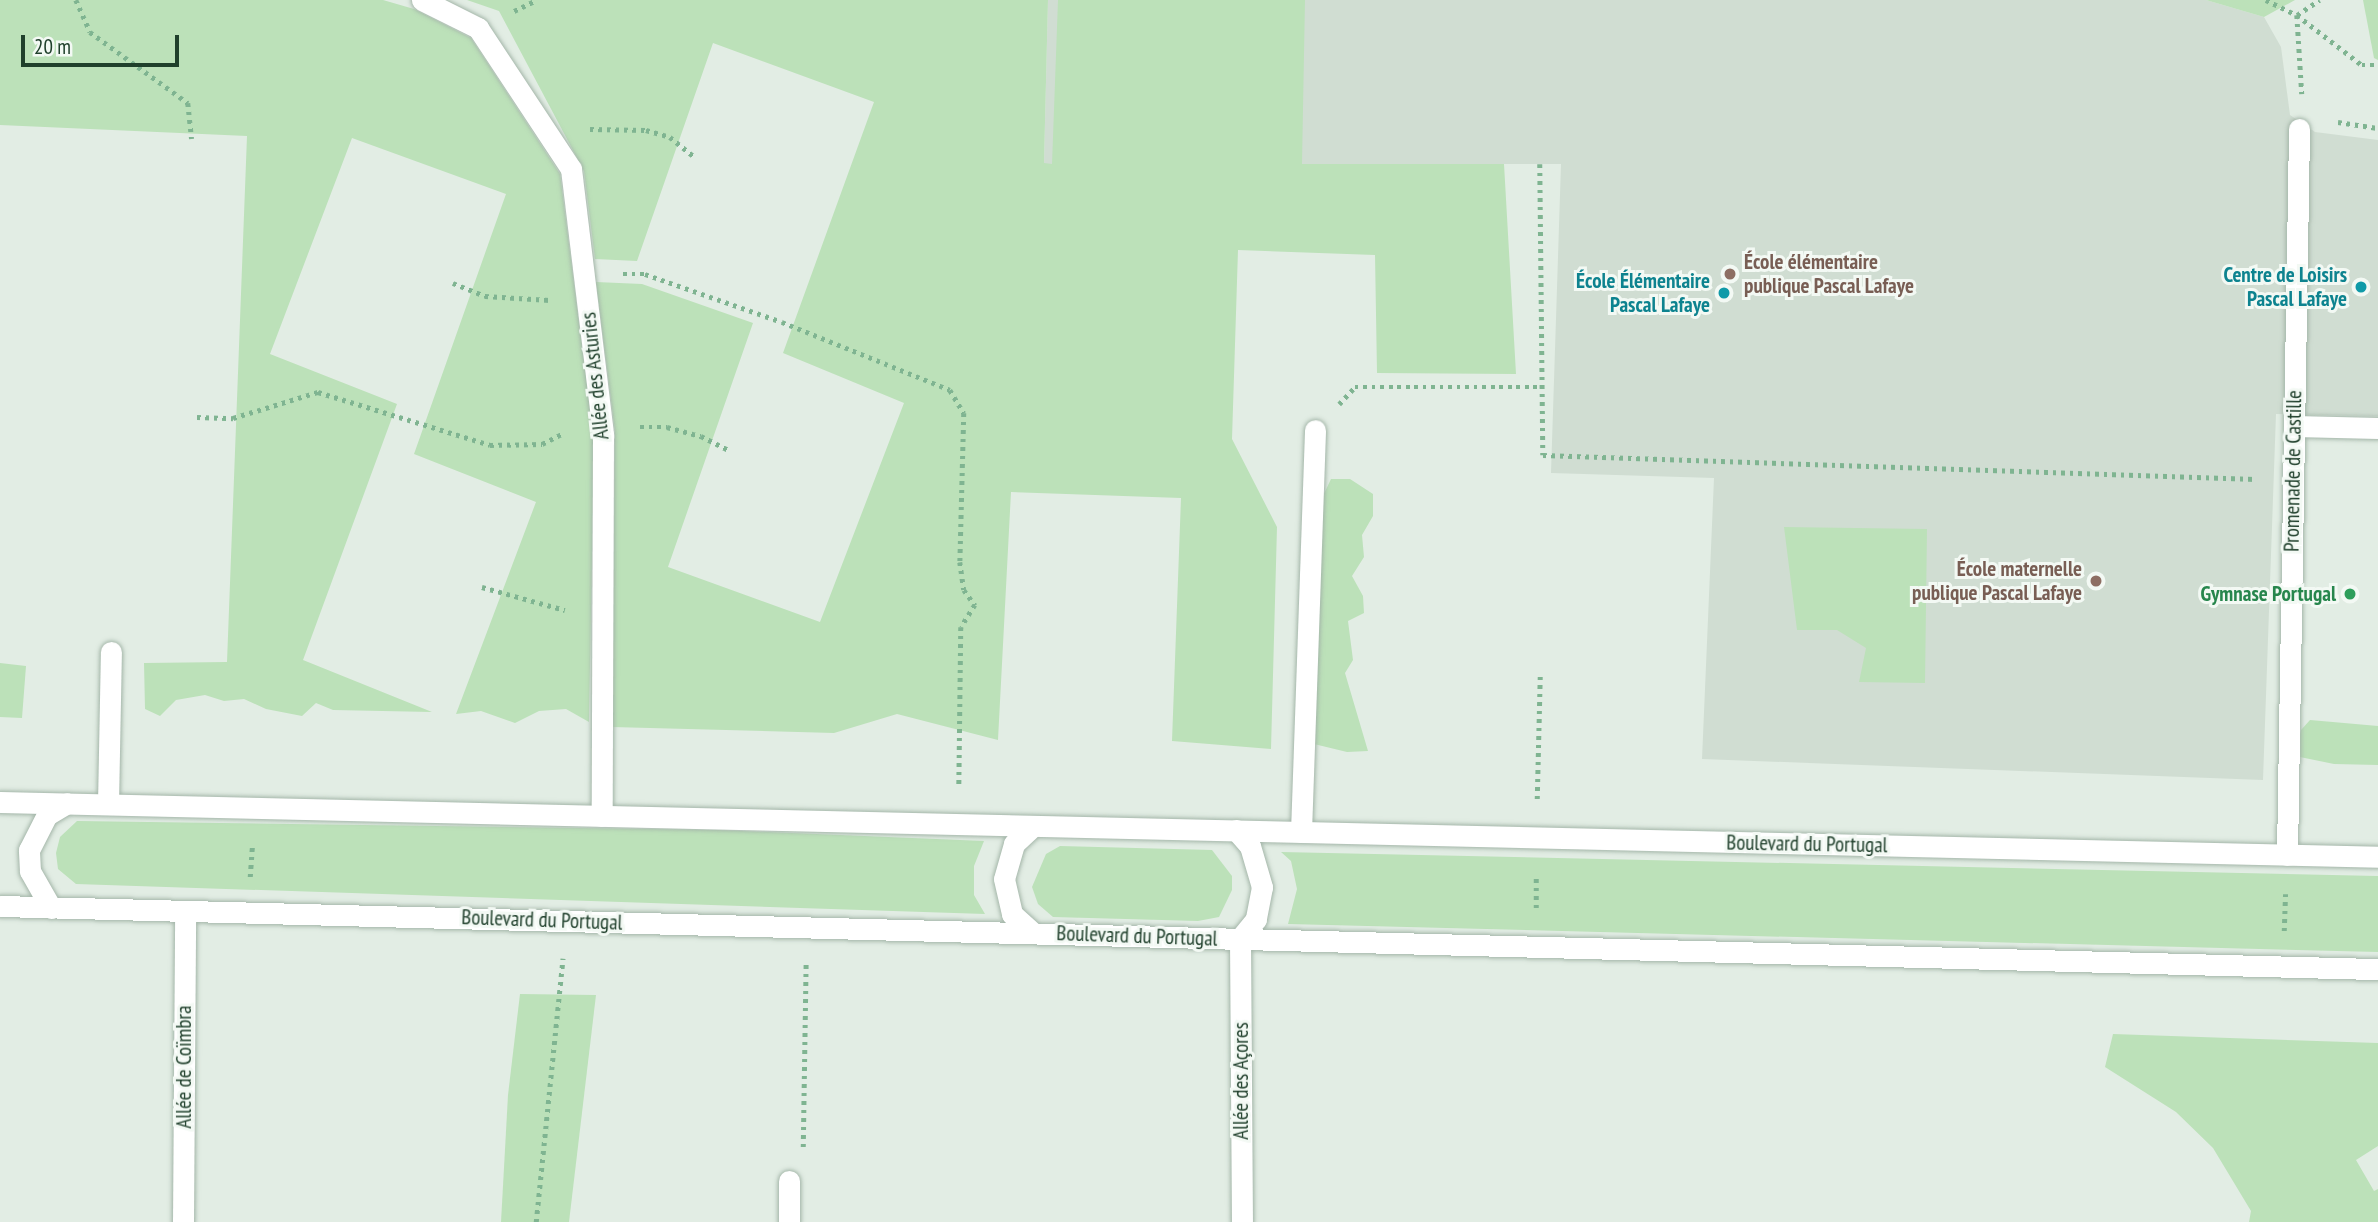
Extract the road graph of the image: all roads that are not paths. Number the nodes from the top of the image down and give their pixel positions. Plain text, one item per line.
1 (422, 0) edge
2 (2299, 129) dead end
3 (2294, 426) junction
4 (2378, 428) edge
5 (1315, 430) road end
6 (111, 652) dead end
7 (0, 802) edge
8 (67, 803) junction
9 (108, 804) junction
10 (602, 816) junction
11 (1033, 826) junction
12 (1236, 830) junction
13 (1301, 832) junction
14 (2287, 855) junction
15 (2378, 857) edge
16 (0, 906) edge
17 (51, 908) junction
18 (185, 912) junction
19 (1033, 933) junction
20 (1240, 939) junction
21 (2378, 969) edge
22 (789, 1181) road end
23 (183, 1222) edge
24 (789, 1222) edge
25 (1242, 1222) edge

1 - 10 street, Allée des Asturies
2 - 3 street, Promenade de Castille
3 - 4 street
3 - 14 street, Promenade de Castille
5 - 13 street
6 - 9 street
7 - 8 street, Boulevard du Portugal
8 - 9 street, Boulevard du Portugal
8 - 17 street
9 - 10 street, Boulevard du Portugal
10 - 11 street, Boulevard du Portugal
11 - 12 street, Boulevard du Portugal
11 - 19 street, Boulevard du Portugal
12 - 13 street, Boulevard du Portugal
12 - 20 street, Boulevard du Portugal
13 - 14 street, Boulevard du Portugal
14 - 15 street, Boulevard du Portugal
16 - 17 street, Boulevard du Portugal
17 - 18 street, Boulevard du Portugal
18 - 19 street, Boulevard du Portugal
18 - 23 street, Allée de Coïmbra
19 - 20 street, Boulevard du Portugal
20 - 21 street, Boulevard du Portugal
20 - 25 street, Allée des Açores
22 - 24 street

